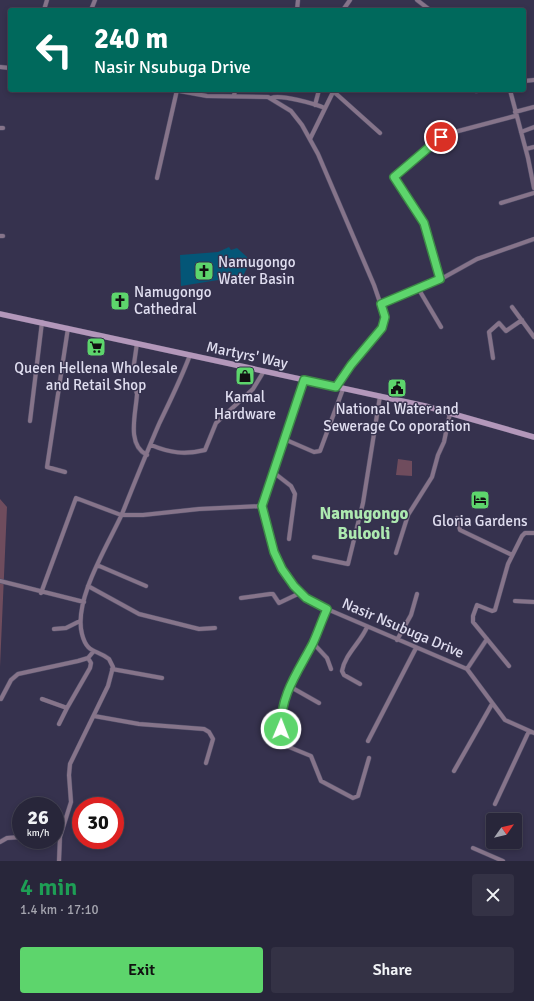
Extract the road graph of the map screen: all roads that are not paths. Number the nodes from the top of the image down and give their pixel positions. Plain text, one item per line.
1 (417, 0) edge
2 (427, 8) edge
3 (176, 92) edge
4 (186, 92) edge
5 (235, 92) edge
6 (318, 92) edge
7 (333, 92) edge
8 (335, 92) edge
9 (510, 92) edge
10 (234, 96) junction
11 (271, 98) junction
12 (315, 105) junction
13 (534, 107) edge
14 (325, 108) junction
15 (515, 114) junction
16 (534, 127) edge
17 (521, 132) junction
18 (380, 133) dead end
19 (310, 139) junction
20 (534, 147) edge
21 (526, 149) junction
22 (532, 167) edge
23 (157, 178) dead end
24 (534, 187) edge
25 (534, 193) edge
26 (501, 203) dead end
27 (534, 239) edge
28 (440, 279) junction
29 (418, 288) junction
30 (381, 304) junction
31 (512, 307) dead end
32 (0, 314) edge
33 (522, 320) junction
34 (42, 322) junction
35 (441, 327) dead end
36 (68, 328) junction
37 (534, 337) edge
38 (137, 343) junction
39 (190, 354) junction
40 (493, 358) dead end
41 (133, 371) dead end
42 (264, 371) junction
43 (304, 380) junction
44 (136, 387) dead end
45 (336, 387) junction
46 (343, 389) junction
47 (380, 396) junction
48 (450, 413) junction
49 (30, 421) dead end
50 (534, 437) edge
51 (284, 439) junction
52 (151, 445) junction
53 (147, 455) junction
54 (66, 472) dead end
55 (273, 472) junction
56 (262, 506) junction
57 (121, 515) junction
58 (458, 518) dead end
59 (534, 533) edge
60 (289, 539) dead end
61 (396, 553) dead end
62 (512, 555) junction
63 (314, 557) dead end
64 (97, 565) junction
65 (0, 581) edge
66 (88, 586) junction
67 (146, 586) dead end
68 (41, 593) junction
69 (300, 593) junction
70 (417, 594) dead end
71 (241, 598) dead end
72 (515, 601) dead end
73 (84, 602) junction
74 (534, 602) edge
75 (327, 609) junction
76 (80, 621) junction
77 (367, 627) junction
78 (215, 628) dead end
79 (54, 629) dead end
80 (487, 639) junction
81 (397, 640) junction
82 (313, 643) junction
83 (416, 648) junction
84 (93, 652) junction
85 (88, 658) junction
86 (509, 666) dead end
87 (331, 668) dead end
88 (112, 669) junction
89 (467, 669) junction
90 (162, 678) dead end
91 (360, 684) dead end
92 (289, 686) junction
93 (1, 699) edge
94 (42, 699) dead end
95 (319, 703) dead end
96 (492, 704) junction
97 (67, 708) junction
98 (94, 716) junction
99 (59, 724) dead end
100 (532, 732) edge
101 (368, 741) dead end
102 (369, 758) dead end
103 (206, 763) dead end
104 (454, 771) dead end
105 (495, 804) dead end
106 (64, 824) edge
107 (12, 837) edge
108 (0, 842) edge
109 (473, 848) dead end
110 (60, 849) edge
111 (59, 861) edge
112 (503, 861) edge

1 - 2 street
3 - 23 street
4 - 10 street
5 - 10 street
6 - 12 street
7 - 14 street
8 - 18 street
9 - 15 street
10 - 11 street
11 - 12 street
11 - 19 street
12 - 14 street
13 - 15 street
14 - 19 street
15 - 17 street
15 - 28 street
16 - 17 street
17 - 21 street
19 - 30 street
20 - 21 street
21 - 22 street
22 - 24 street
25 - 26 street
27 - 28 street
28 - 29 street
29 - 30 street
29 - 35 street
30 - 45 street
31 - 33 street
32 - 34 main road, Martyrs' Way
33 - 37 street
33 - 40 street
34 - 36 main road, Martyrs' Way
34 - 49 street
36 - 38 main road, Martyrs' Way
36 - 54 street
38 - 39 main road, Martyrs' Way
38 - 41 street
39 - 42 main road, Martyrs' Way
39 - 52 street
42 - 43 main road, Martyrs' Way
42 - 52 street
43 - 45 main road, Martyrs' Way
43 - 51 street
44 - 53 street
45 - 46 main road, Martyrs' Way
46 - 47 main road, Martyrs' Way
46 - 51 street
47 - 48 main road, Martyrs' Way
47 - 63 street
48 - 50 main road, Martyrs' Way
48 - 61 street
51 - 55 street
52 - 53 street
53 - 57 street
55 - 56 street
55 - 60 street
56 - 57 street
56 - 69 street, Nasir Nsubuga Drive
57 - 64 street
57 - 68 street
58 - 62 street
59 - 62 street
62 - 80 street
64 - 66 street
64 - 67 street
65 - 68 street
66 - 73 street
66 - 78 street
68 - 73 street
69 - 71 street
69 - 75 street, Nasir Nsubuga Drive
70 - 81 street
72 - 74 street
73 - 76 street
75 - 77 street, Nasir Nsubuga Drive
75 - 82 street
76 - 79 street
76 - 84 street
77 - 81 street, Nasir Nsubuga Drive
77 - 91 street
80 - 86 street
80 - 89 street
81 - 83 street, Nasir Nsubuga Drive
82 - 87 street
82 - 92 street
83 - 89 street, Nasir Nsubuga Drive
83 - 101 street
84 - 85 street
84 - 88 street
85 - 93 street
85 - 97 street
88 - 90 street
88 - 98 street
89 - 96 street, Nasir Nsubuga Drive
92 - 95 street
92 - 102 street
94 - 97 street
96 - 100 street, Nasir Nsubuga Drive
96 - 104 street
97 - 99 street
98 - 103 street
98 - 106 street
100 - 105 street
107 - 108 street
109 - 112 street
110 - 111 street

